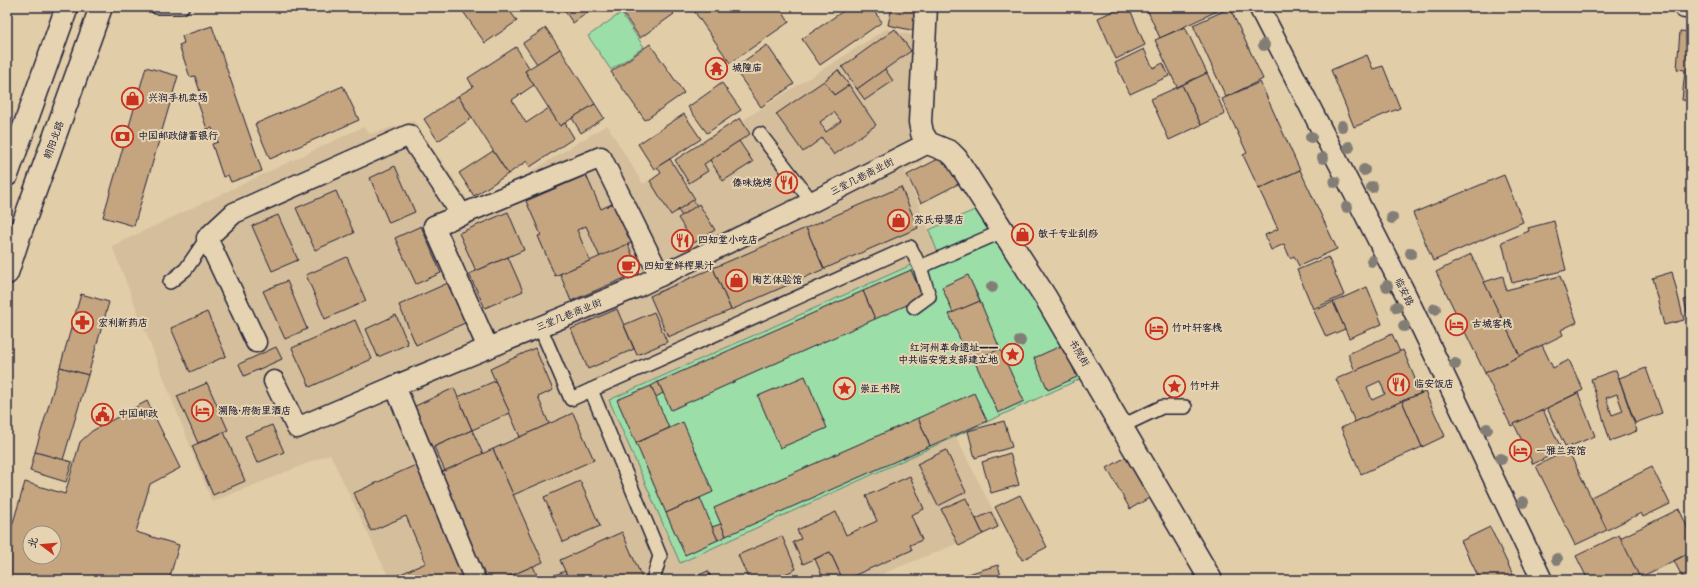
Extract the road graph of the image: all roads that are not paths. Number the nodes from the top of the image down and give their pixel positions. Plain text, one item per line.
1 (67, 7) edge
2 (101, 7) edge
3 (157, 7) edge
4 (182, 7) edge
5 (926, 7) edge
6 (1259, 7) edge
7 (1684, 7) edge
8 (1691, 8) edge
9 (760, 134) dead end
10 (928, 143) junction
11 (7, 176) edge
12 (812, 202) junction
13 (462, 215) junction
14 (1003, 231) junction
15 (207, 238) junction
16 (920, 267) junction
17 (7, 273) edge
18 (660, 276) junction
19 (170, 282) dead end
20 (914, 307) dead end
21 (540, 327) junction
22 (256, 342) dead end
23 (488, 348) junction
24 (274, 381) dead end
25 (395, 386) junction
26 (591, 390) junction
27 (1184, 407) dead end
28 (1122, 426) junction
29 (474, 580) edge
30 (653, 580) edge
31 (1210, 580) edge
32 (1542, 580) edge

1 - 11 street
2 - 17 street, 朝阳北路
3 - 4 lane
5 - 10 street
6 - 32 street, 临安路
7 - 8 street
9 - 12 lane
10 - 12 street, 三堂几巷商业街
10 - 14 street, 书院街
12 - 18 street, 三堂几巷商业街
13 - 15 street
13 - 18 street
13 - 23 street
14 - 16 lane
14 - 28 street, 书院街
15 - 19 lane
15 - 22 street
16 - 20 lane
16 - 26 lane
18 - 21 street, 三堂几巷商业街
21 - 23 street, 三堂几巷商业街
21 - 26 lane
23 - 25 street, 三堂几巷商业街
24 - 25 street, 三堂几巷商业街
25 - 29 street
26 - 30 lane
27 - 28 lane
28 - 31 street, 书院街

